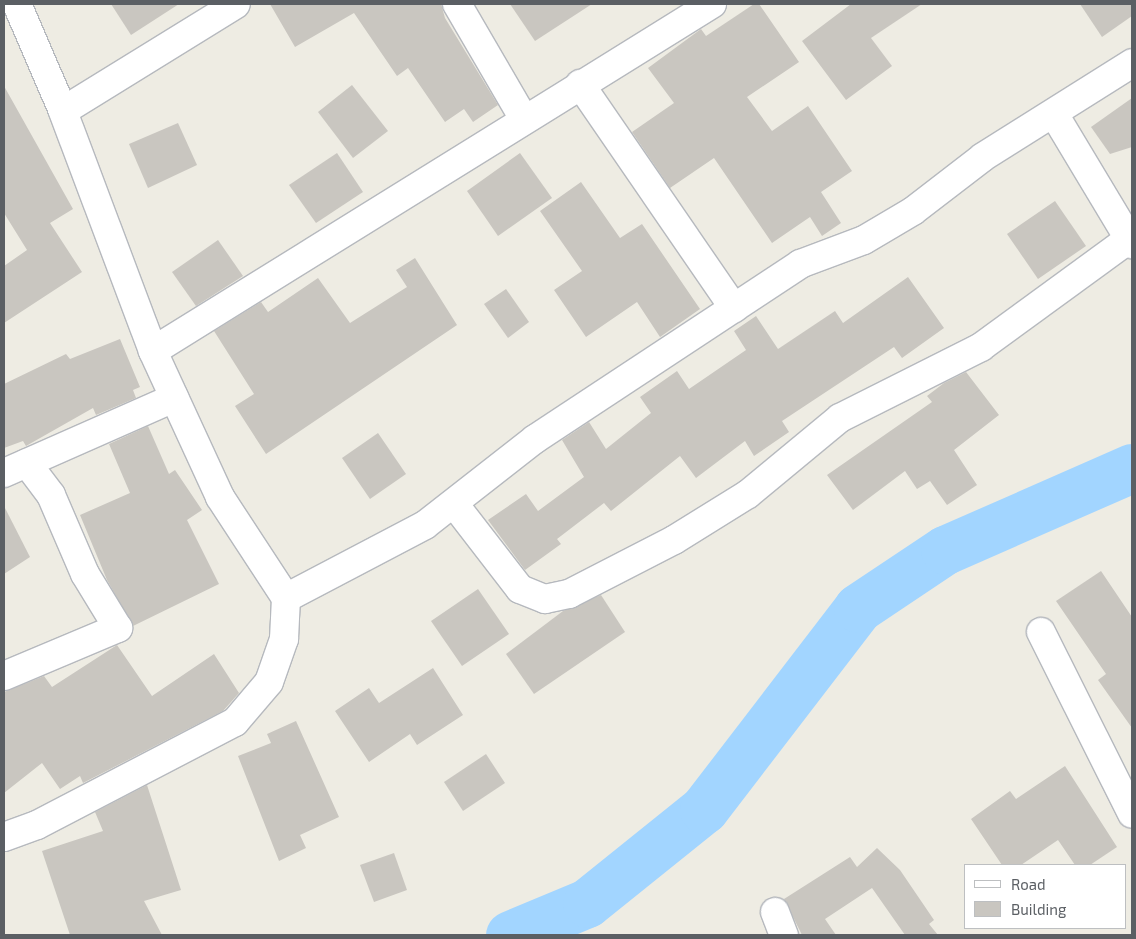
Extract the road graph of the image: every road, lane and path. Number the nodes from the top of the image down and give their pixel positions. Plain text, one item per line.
1 (17, 4) edge
2 (236, 4) edge
3 (457, 4) edge
4 (712, 4) edge
5 (1132, 63) edge
6 (580, 84) junction
7 (63, 111) junction
8 (1054, 114) junction
9 (524, 119) junction
10 (1130, 241) edge
11 (734, 308) junction
12 (153, 351) junction
13 (174, 398) junction
14 (62, 448) junction
15 (16, 468) edge
16 (51, 495) junction
17 (455, 505) junction
18 (286, 598) junction
19 (1040, 632) dead end
20 (4, 676) edge
21 (1132, 814) edge
22 (4, 837) edge

1 - 7 street
2 - 7 street
3 - 9 street
4 - 6 street
5 - 8 street
6 - 9 street
6 - 11 street
7 - 12 street
8 - 10 street
8 - 11 street
9 - 12 street
10 - 17 street
11 - 17 street
12 - 13 street
13 - 14 street
13 - 18 street
14 - 15 street
14 - 16 street
15 - 16 street
16 - 20 street
17 - 18 street
18 - 22 street
19 - 21 street

